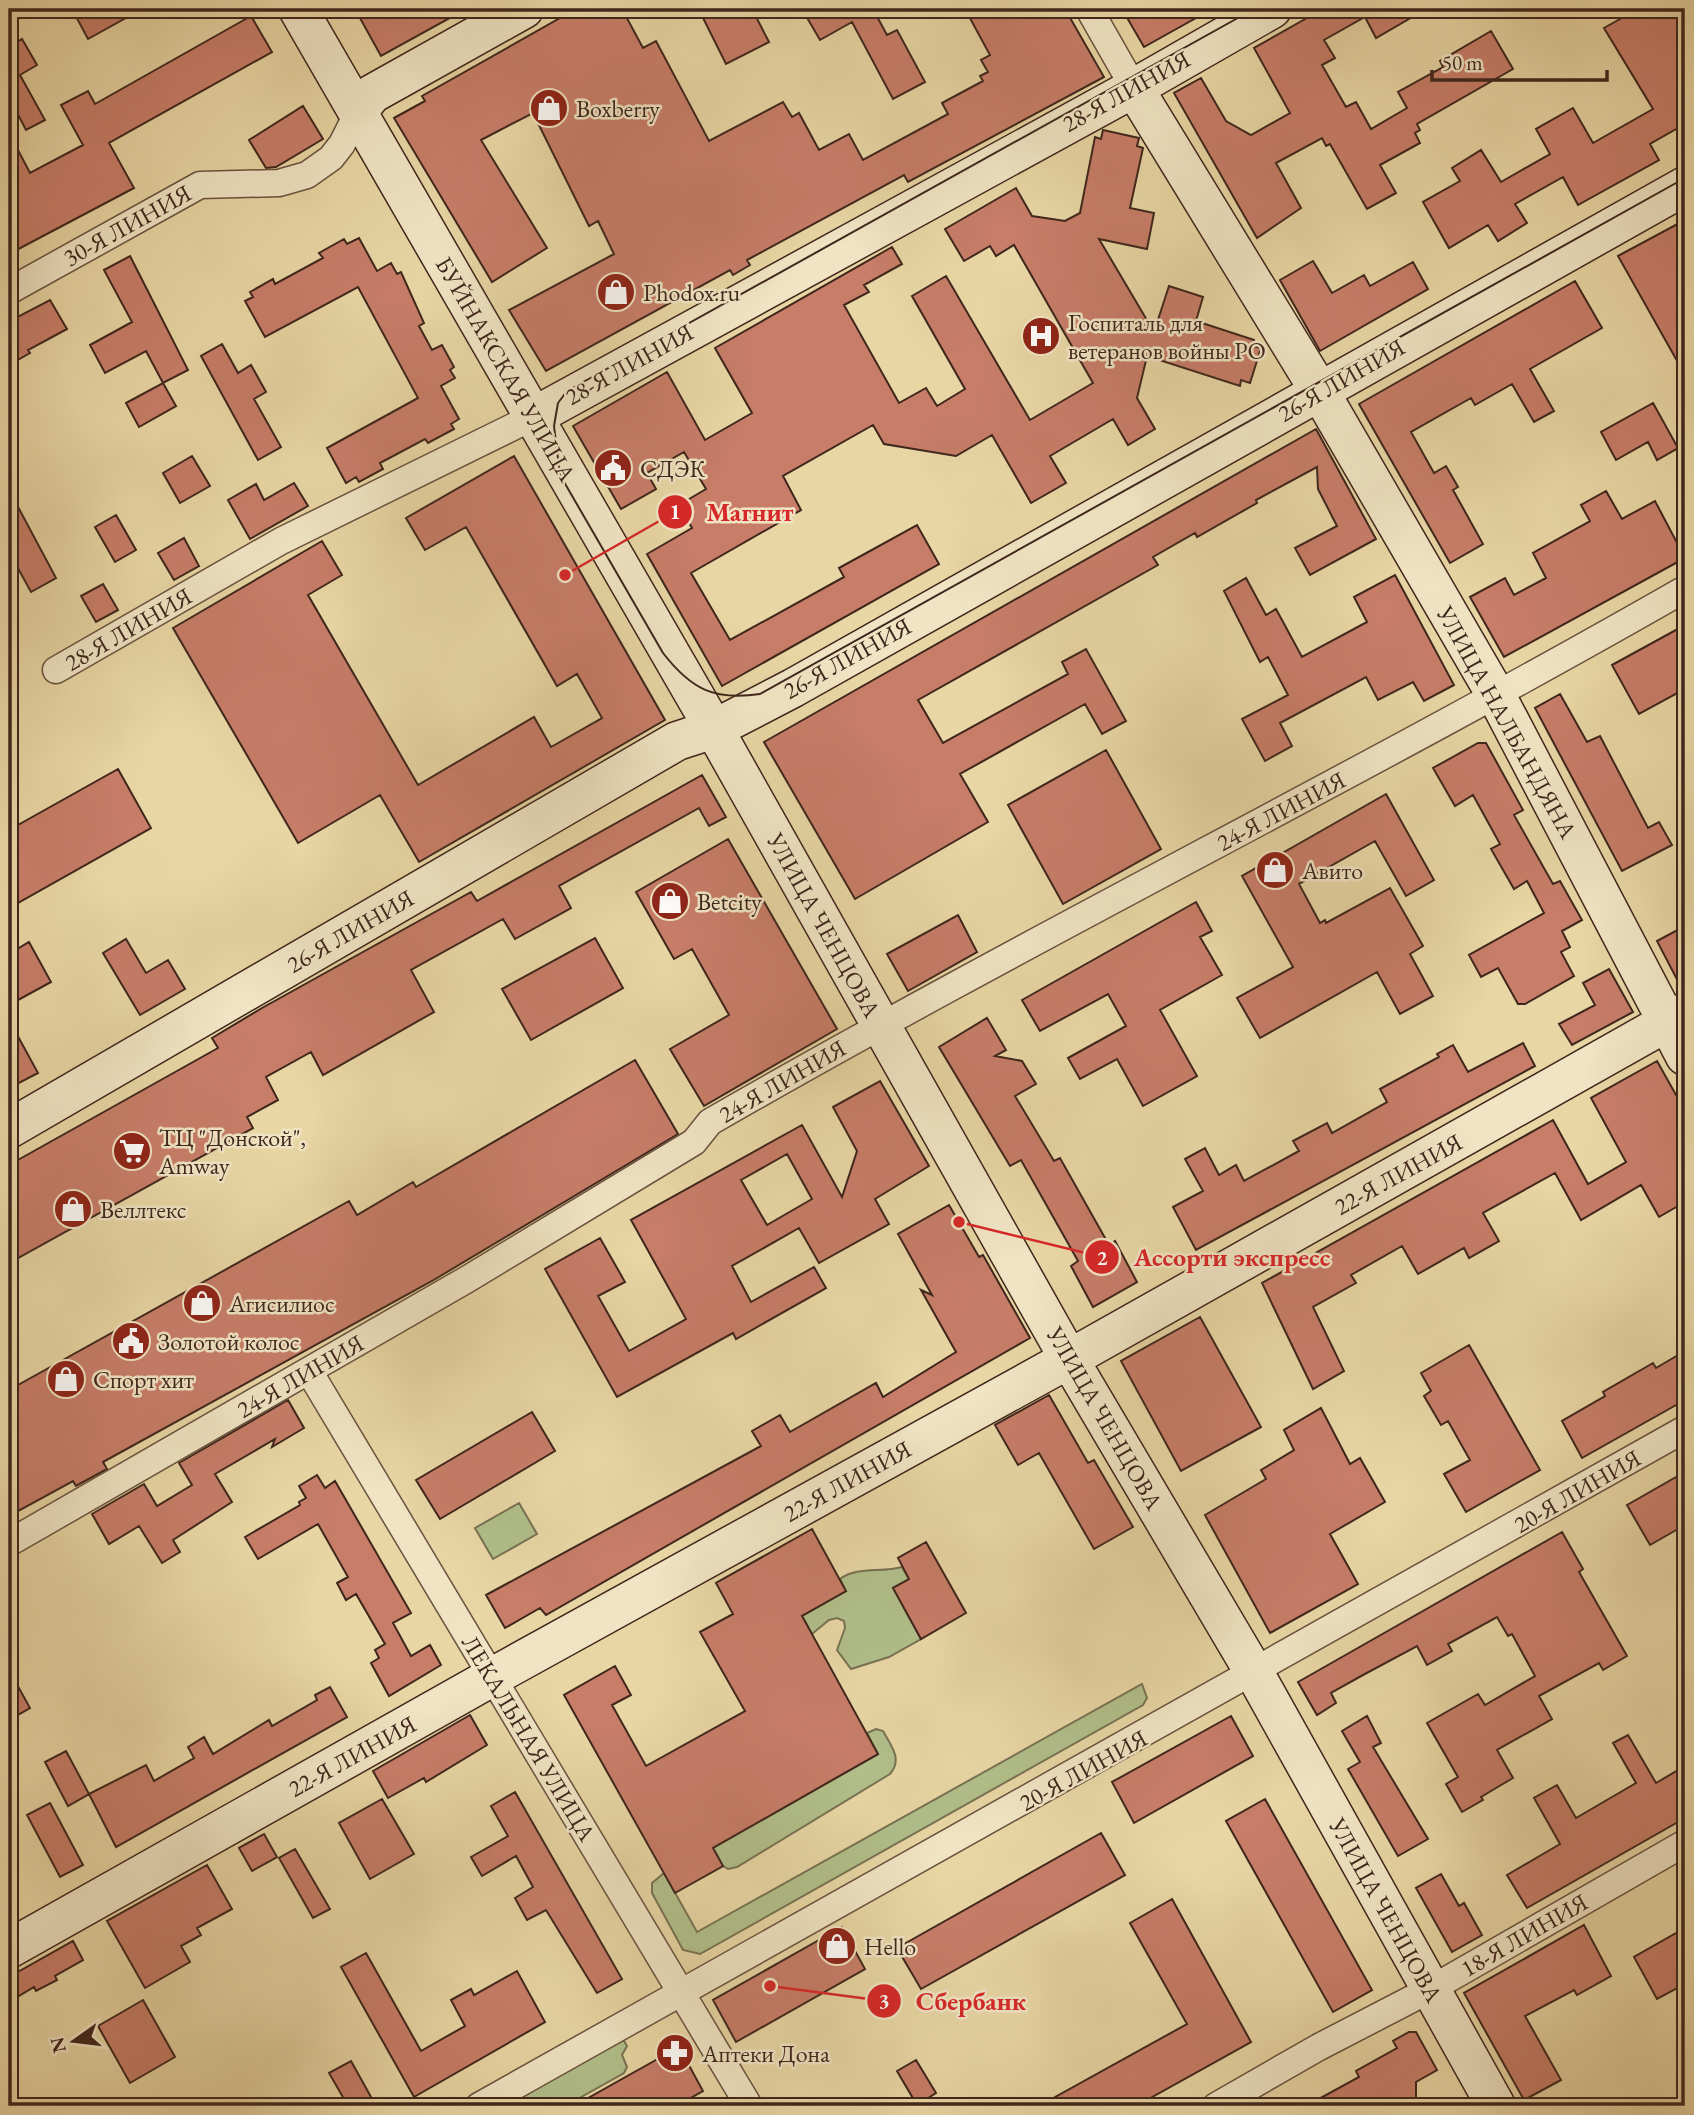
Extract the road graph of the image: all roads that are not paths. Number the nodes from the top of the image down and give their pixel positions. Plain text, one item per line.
1 (298, 9) edge
2 (524, 9) edge
3 (1089, 9) edge
4 (1272, 9) edge
5 (1134, 88) junction
6 (359, 110) junction
7 (1685, 186) edge
8 (9, 291) edge
9 (1320, 392) junction
10 (533, 417) junction
11 (1685, 589) edge
12 (56, 670) dead end
13 (1497, 696) junction
14 (714, 729) junction
15 (1676, 1017) edge
16 (879, 1025) junction
17 (1685, 1056) edge
18 (9, 1129) edge
19 (1069, 1359) junction
20 (309, 1371) junction
21 (1685, 1429) edge
22 (9, 1544) edge
23 (1255, 1674) junction
24 (492, 1677) junction
25 (1685, 1843) edge
26 (9, 1949) edge
27 (1431, 1989) junction
28 (684, 1993) junction
29 (479, 2106) edge
30 (749, 2106) edge
31 (1216, 2106) edge
32 (1496, 2106) edge

1 - 6 street, БУЙНАКСКАЯ УЛИЦА
2 - 6 street, 30-Я ЛИНИЯ
3 - 5 street
4 - 5 street, 28-Я ЛИНИЯ
5 - 9 street, УЛИЦА НАЛБАНДЯНА
5 - 10 street, 28-Я ЛИНИЯ
6 - 8 street, 30-Я ЛИНИЯ
6 - 10 street, БУЙНАКСКАЯ УЛИЦА
7 - 9 street, 26-Я ЛИНИЯ
9 - 13 street, УЛИЦА НАЛБАНДЯНА
9 - 14 street, 26-Я ЛИНИЯ
10 - 12 street, 28-Я ЛИНИЯ
10 - 14 street, БУЙНАКСКАЯ УЛИЦА
11 - 13 street, 24-Я ЛИНИЯ
13 - 15 street, УЛИЦА НАЛБАНДЯНА
13 - 16 street, 24-Я ЛИНИЯ
14 - 16 street, УЛИЦА ЧЕНЦОВА
14 - 18 street, 26-Я ЛИНИЯ
15 - 17 street, УЛИЦА НАЛБАНДЯНА
15 - 19 street, 22-Я ЛИНИЯ
16 - 19 street, УЛИЦА ЧЕНЦОВА
16 - 20 street, 24-Я ЛИНИЯ
19 - 23 street, УЛИЦА ЧЕНЦОВА
19 - 24 street, 22-Я ЛИНИЯ
20 - 22 street, 24-Я ЛИНИЯ
20 - 24 street, ЛЕКАЛЬНАЯ УЛИЦА
21 - 23 street, 20-Я ЛИНИЯ
23 - 27 street, УЛИЦА ЧЕНЦОВА
23 - 28 street, 20-Я ЛИНИЯ
24 - 26 street, 22-Я ЛИНИЯ
24 - 28 street, ЛЕКАЛЬНАЯ УЛИЦА
25 - 27 street, 18-Я ЛИНИЯ
27 - 31 street, 18-Я ЛИНИЯ
27 - 32 street, УЛИЦА ЧЕНЦОВА
28 - 29 street, 20-Я ЛИНИЯ
28 - 30 street, ЛЕКАЛЬНАЯ УЛИЦА

